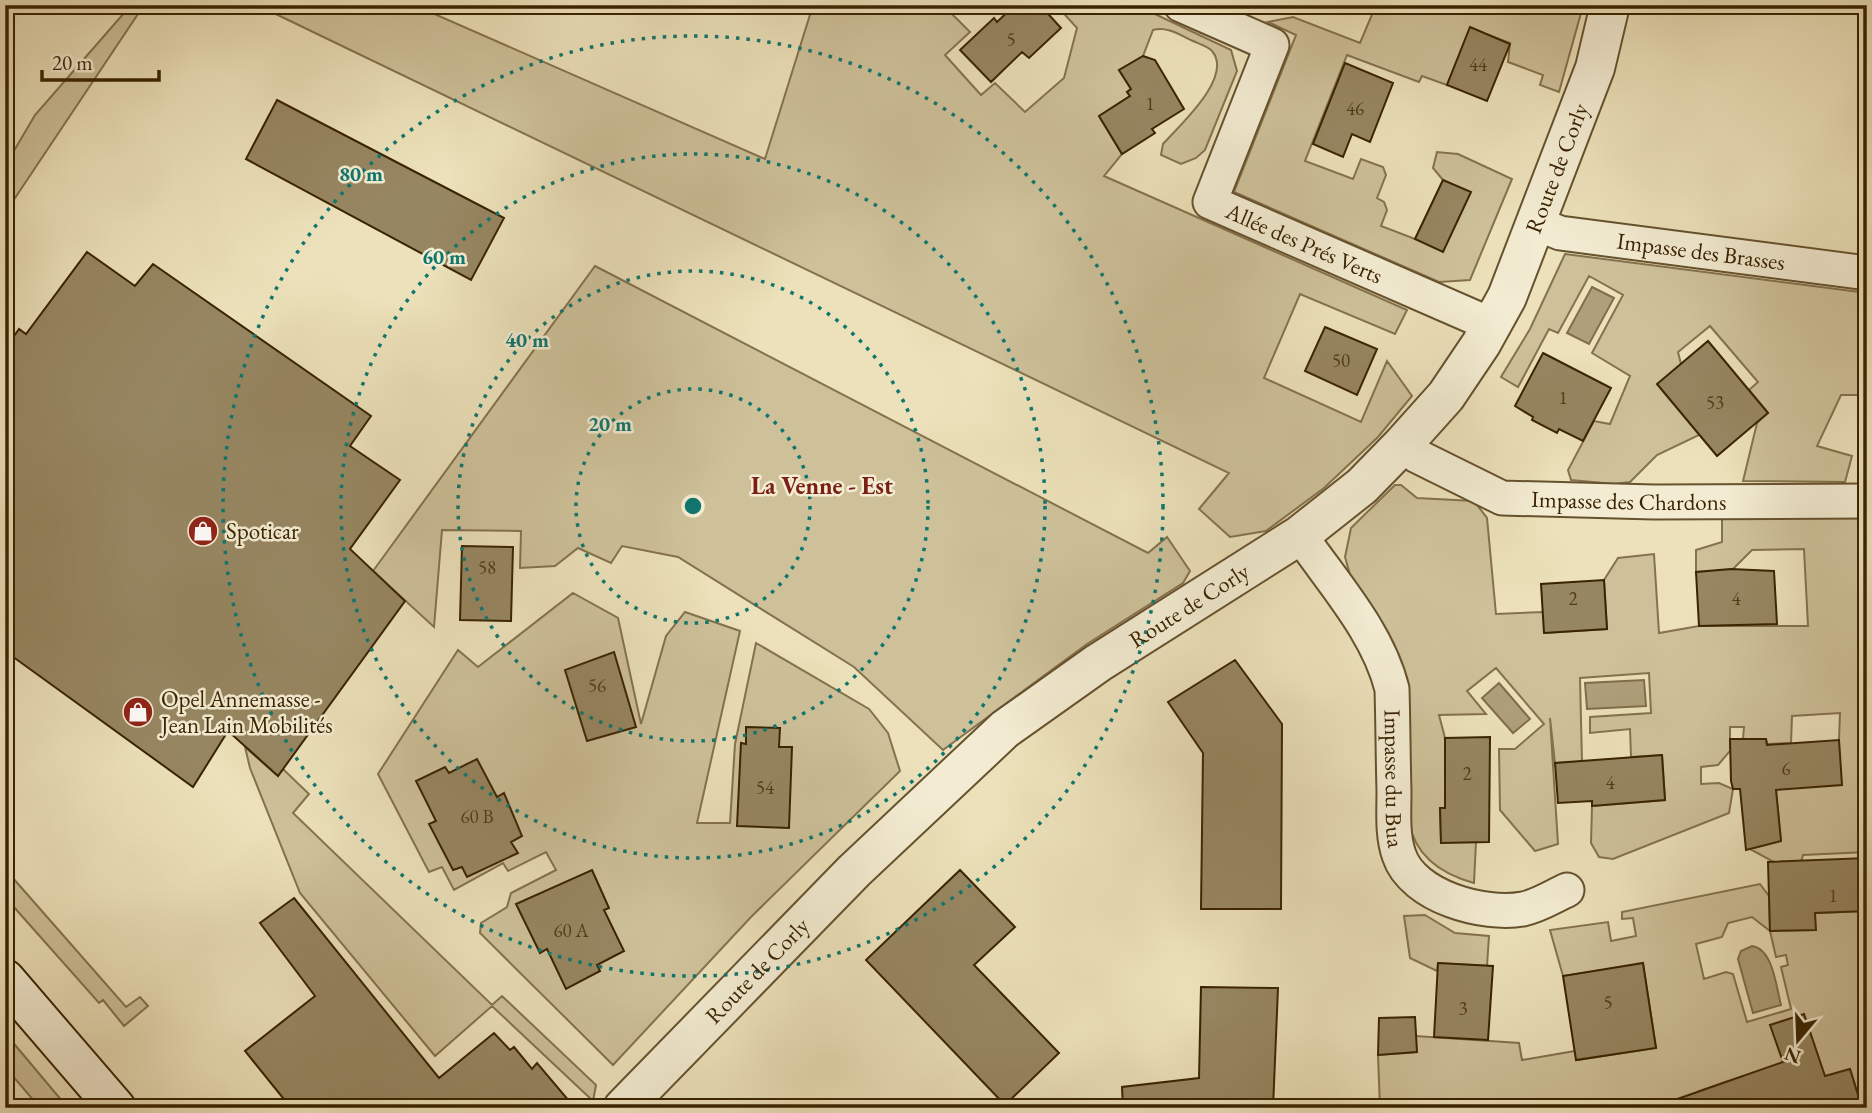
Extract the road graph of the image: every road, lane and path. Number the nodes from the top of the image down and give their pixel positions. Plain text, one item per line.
1 (1181, 5) edge
2 (1610, 5) edge
3 (1538, 224) junction
4 (1867, 273) edge
5 (1492, 325) junction
6 (1404, 444) junction
7 (1867, 501) edge
8 (1300, 535) junction
9 (1567, 890) dead end
10 (5, 979) edge
11 (116, 1108) edge
12 (623, 1108) edge

1 - 5 street, Allée des Prés Verts
2 - 3 street, Route de Corly
3 - 4 street, Impasse des Brasses
3 - 5 street, Route de Corly
5 - 6 street, Route de Corly
6 - 7 street, Impasse des Chardons
6 - 8 street, Route de Corly
8 - 9 street, Impasse du Bua
8 - 12 street, Route de Corly
10 - 11 street

